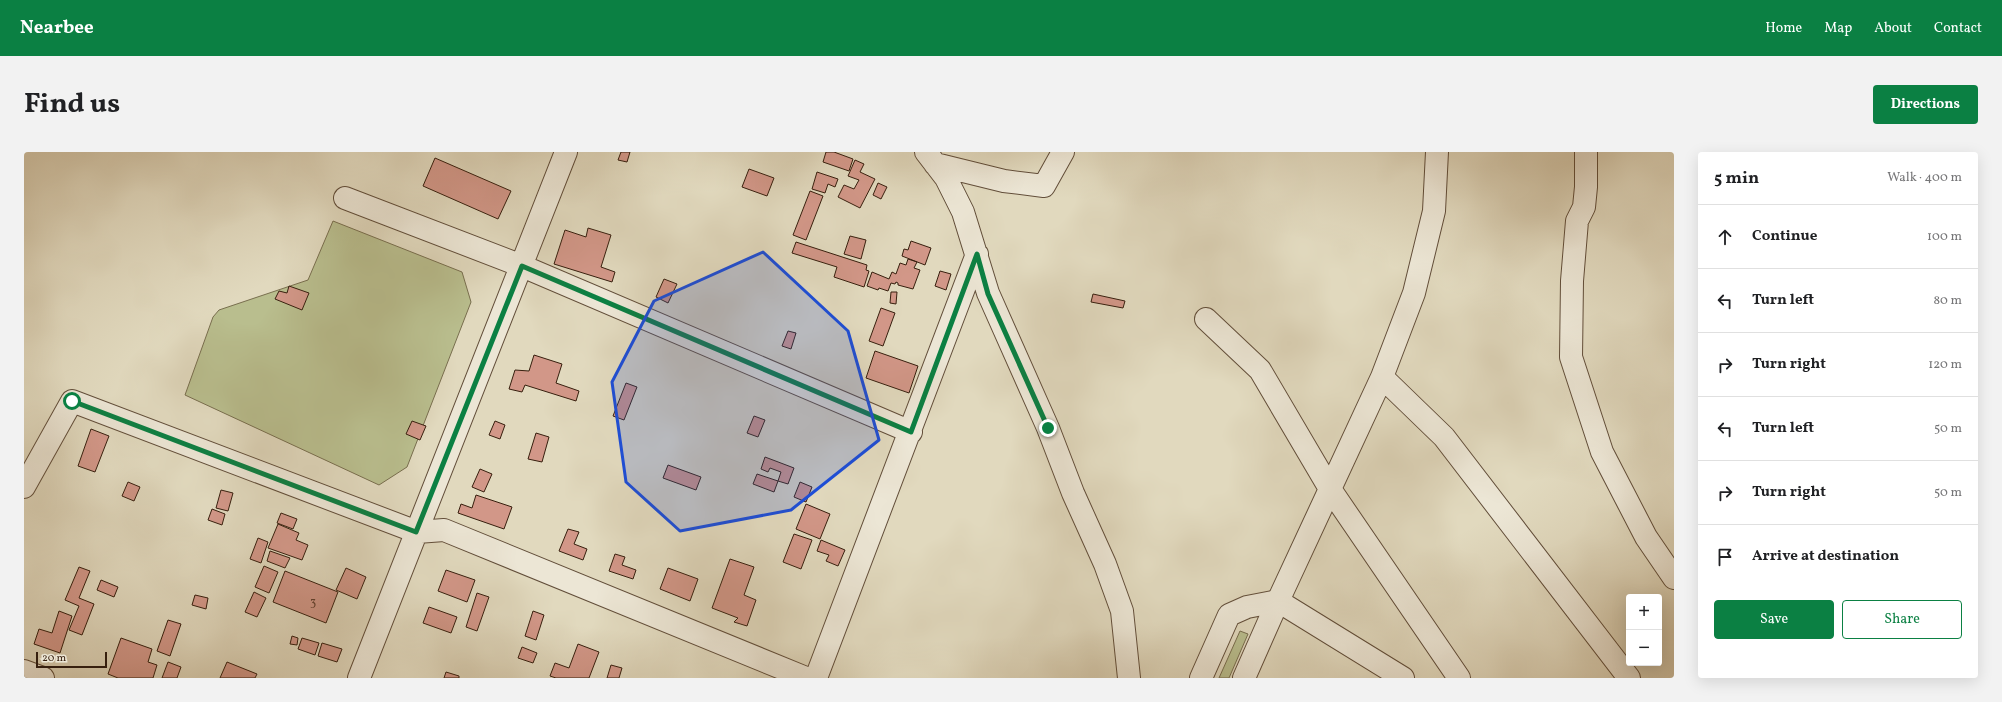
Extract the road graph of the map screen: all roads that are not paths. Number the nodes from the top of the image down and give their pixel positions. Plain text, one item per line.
1 (566, 152) edge
2 (1063, 152) edge
3 (1437, 152) edge
4 (1586, 152) edge
5 (930, 158) edge
6 (345, 198) dead end
7 (977, 254) junction
8 (522, 266) junction
9 (1206, 319) dead end
10 (1382, 377) junction
11 (911, 432) junction
12 (24, 487) edge
13 (1330, 489) junction
14 (416, 532) junction
15 (1674, 578) edge
16 (1278, 601) junction
17 (24, 671) edge
18 (43, 678) edge
19 (359, 678) edge
20 (806, 678) edge
21 (816, 678) edge
22 (1129, 678) edge
23 (1202, 678) edge
24 (1244, 678) edge
25 (1403, 678) edge
26 (1459, 678) edge
27 (1629, 678) edge

1 - 8 street
2 - 5 street
3 - 10 street
4 - 15 street
5 - 7 street
6 - 8 street
7 - 11 street
7 - 22 street
8 - 11 street
8 - 14 street
9 - 13 street
10 - 13 street
10 - 27 street
11 - 21 street
12 - 14 street
13 - 16 street
13 - 26 street
14 - 19 street
14 - 20 street
16 - 23 street
16 - 24 street
16 - 25 street
17 - 18 street

